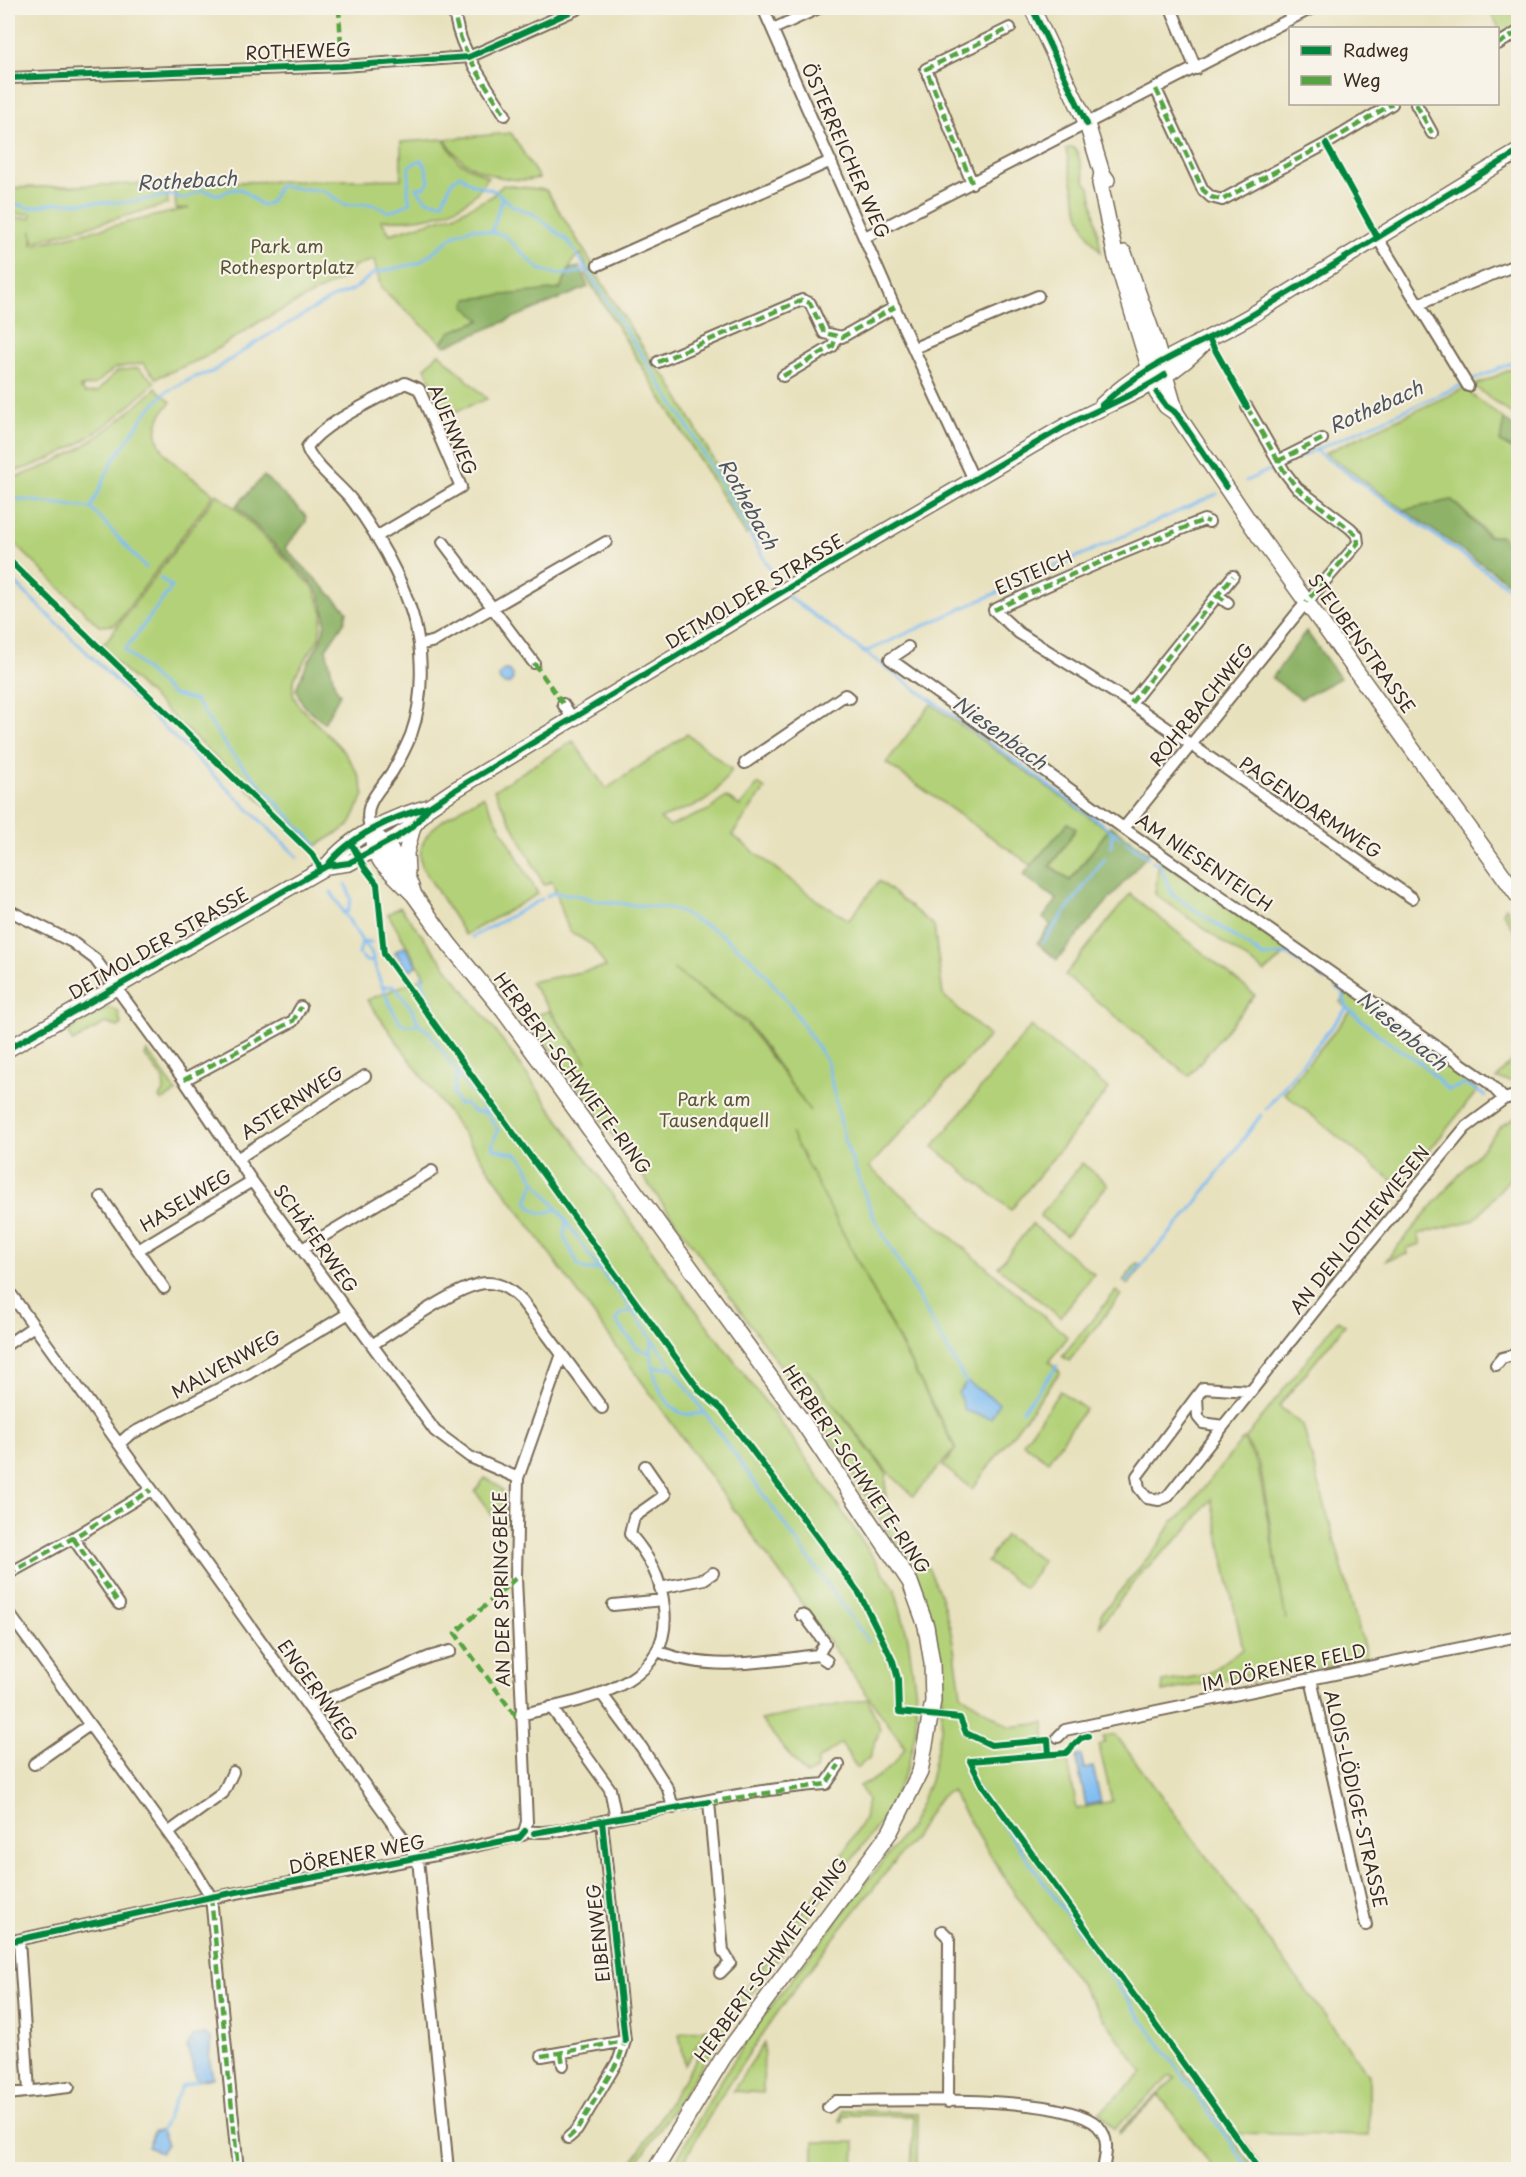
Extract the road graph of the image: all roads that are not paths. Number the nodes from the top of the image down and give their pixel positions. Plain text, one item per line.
1 (454, 8) edge
2 (579, 8) edge
3 (763, 8) edge
4 (819, 8) edge
5 (1032, 8) edge
6 (1172, 8) edge
7 (1312, 8) edge
8 (1010, 28) dead end
9 (773, 29) junction
10 (1518, 32) edge
11 (1499, 43) edge
12 (469, 57) junction
13 (1196, 69) junction
14 (8, 78) edge
15 (1156, 89) junction
16 (1390, 105) edge
17 (1417, 105) edge
18 (505, 115) dead end
19 (1087, 124) junction
20 (1432, 134) dead end
21 (1518, 152) edge
22 (831, 161) junction
23 (972, 183) junction
24 (865, 237) junction
25 (1377, 237) junction
26 (1518, 264) edge
27 (597, 265) dead end
28 (1038, 296) dead end
29 (1419, 304) junction
30 (895, 307) junction
31 (836, 338) junction
32 (914, 348) junction
33 (658, 362) dead end
34 (1157, 372) junction
35 (783, 376) dead end
36 (1466, 383) dead end
37 (1247, 407) dead end
38 (1322, 439) dead end
39 (1278, 460) junction
40 (974, 480) junction
41 (1209, 522) dead end
42 (376, 537) junction
43 (443, 542) dead end
44 (606, 542) dead end
45 (1233, 576) dead end
46 (1217, 595) junction
47 (1306, 602) junction
48 (1228, 603) dead end
49 (491, 608) junction
50 (419, 645) junction
51 (908, 646) dead end
52 (534, 663) dead end
53 (850, 698) dead end
54 (1131, 703) junction
55 (563, 704) dead end
56 (573, 719) junction
57 (1191, 744) junction
58 (745, 763) dead end
59 (429, 807) junction
60 (413, 826) junction
61 (1124, 828) junction
62 (372, 832) junction
63 (379, 847) junction
64 (327, 866) junction
65 (407, 872) junction
66 (414, 895) junction
67 (1518, 896) edge
68 (1412, 898) dead end
69 (8, 910) edge
70 (115, 987) junction
71 (301, 1008) dead end
72 (8, 1049) edge
73 (365, 1076) dead end
74 (184, 1080) junction
75 (1518, 1095) edge
76 (1503, 1099) junction
77 (237, 1159) junction
78 (432, 1171) dead end
79 (252, 1181) junction
80 (100, 1197) dead end
81 (303, 1249) junction
82 (138, 1250) junction
83 (164, 1288) dead end
84 (8, 1290) edge
85 (349, 1313) junction
86 (34, 1326) junction
87 (8, 1344) edge
88 (373, 1344) junction
89 (562, 1354) junction
90 (1518, 1354) edge
91 (1496, 1365) dead end
92 (1250, 1391) junction
93 (1198, 1393) junction
94 (602, 1408) dead end
95 (1223, 1426) junction
96 (119, 1444) junction
97 (645, 1466) dead end
98 (518, 1478) junction
99 (151, 1490) junction
100 (73, 1538) junction
101 (714, 1573) dead end
102 (8, 1574) edge
103 (660, 1588) junction
104 (663, 1600) junction
105 (119, 1604) dead end
106 (613, 1605) dead end
107 (8, 1612) edge
108 (801, 1615) dead end
109 (1518, 1636) edge
110 (450, 1651) dead end
111 (658, 1651) junction
112 (1311, 1679) junction
113 (601, 1694) junction
114 (309, 1707) junction
115 (551, 1707) junction
116 (520, 1715) junction
117 (88, 1726) junction
118 (1058, 1737) dead end
119 (34, 1764) dead end
120 (839, 1765) dead end
121 (233, 1772) dead end
122 (709, 1802) junction
123 (673, 1808) junction
124 (616, 1818) junction
125 (602, 1821) junction
126 (525, 1831) junction
127 (168, 1833) junction
128 (418, 1859) junction
129 (211, 1898) junction
130 (1366, 1925) dead end
131 (942, 1931) dead end
132 (13, 1941) edge
133 (720, 1973) dead end
134 (625, 2041) junction
135 (561, 2053) junction
136 (542, 2056) dead end
137 (563, 2065) dead end
138 (69, 2087) dead end
139 (29, 2091) junction
140 (8, 2094) edge
141 (948, 2102) junction
142 (828, 2107) dead end
143 (568, 2138) dead end
144 (238, 2169) edge
145 (448, 2169) edge
146 (655, 2169) edge
147 (1103, 2169) edge

1 - 12 street
2 - 12 street, ROTHEWEG
3 - 9 street, ÖSTERREICHER WEG
4 - 9 street
5 - 19 main road, STEUBENSTRASSE
6 - 13 street
7 - 13 street
8 - 23 street
9 - 22 street, ÖSTERREICHER WEG
10 - 11 street
12 - 14 street, ROTHEWEG
12 - 18 street
13 - 15 street
15 - 16 street
15 - 19 street
17 - 20 street
19 - 23 street
19 - 34 main road, STEUBENSTRASSE
21 - 25 main road, DETMOLDER STRASSE
22 - 24 street, ÖSTERREICHER WEG
22 - 27 street
23 - 24 street
24 - 30 street, ÖSTERREICHER WEG
25 - 29 street
25 - 34 main road, DETMOLDER STRASSE
26 - 29 street
28 - 32 street
29 - 36 street
30 - 31 street
30 - 32 street, ÖSTERREICHER WEG
31 - 33 street
31 - 35 street
32 - 40 street, ÖSTERREICHER WEG
34 - 40 main road, DETMOLDER STRASSE
34 - 47 main road, STEUBENSTRASSE
37 - 39 street, ROHRBACHWEG
38 - 39 street
39 - 47 street, ROHRBACHWEG
40 - 56 main road, DETMOLDER STRASSE
41 - 54 street, EISTEICH
42 - 42 street, AUENWEG
42 - 50 street
43 - 49 street
44 - 49 street
45 - 46 street
46 - 48 street
46 - 54 street
47 - 57 street, ROHRBACHWEG
47 - 67 main road, STEUBENSTRASSE
49 - 50 street
49 - 52 street
50 - 62 street
51 - 61 street, AM NIESENTEICH
53 - 58 street
54 - 57 street, EISTEICH
55 - 56 street
56 - 59 main road, DETMOLDER STRASSE
57 - 61 street, ROHRBACHWEG
57 - 68 street, PAGENDARMWEG
59 - 60 main road, DETMOLDER STRASSE
59 - 62 main road, DETMOLDER STRASSE
60 - 63 main road, DETMOLDER STRASSE
60 - 65 main road
61 - 76 street, AM NIESENTEICH
62 - 63 main road
62 - 64 main road, DETMOLDER STRASSE
63 - 64 main road, DETMOLDER STRASSE
63 - 65 main road, HERBERT-SCHWIETE-RING
63 - 66 main road, HERBERT-SCHWIETE-RING
64 - 70 main road, DETMOLDER STRASSE
65 - 66 main road, HERBERT-SCHWIETE-RING
66 - 146 main road, HERBERT-SCHWIETE-RING
69 - 70 street, SCHÄFERWEG
70 - 72 main road, DETMOLDER STRASSE
70 - 74 street, SCHÄFERWEG
71 - 74 street
73 - 77 street, ASTERNWEG
74 - 77 street, SCHÄFERWEG
75 - 76 street
76 - 92 street, AN DEN LOTHEWIESEN
77 - 79 street, SCHÄFERWEG
78 - 81 street
79 - 81 street, SCHÄFERWEG
79 - 82 street, HASELWEG
80 - 82 street, HASELWEG
81 - 85 street, SCHÄFERWEG
82 - 83 street, HASELWEG
84 - 86 street, ENGERNWEG
85 - 88 street, SCHÄFERWEG
85 - 96 street, MALVENWEG
86 - 87 street
86 - 96 street, ENGERNWEG
88 - 89 street
88 - 98 street, SCHÄFERWEG
89 - 94 street
89 - 98 street, AN DER SPRINGBEKE
90 - 91 street
92 - 93 street
92 - 95 street, AN DEN LOTHEWIESEN
93 - 95 street
93 - 95 street, AN DEN LOTHEWIESEN
96 - 99 street, ENGERNWEG
97 - 103 street
98 - 116 street, AN DER SPRINGBEKE
99 - 100 street
99 - 114 street, ENGERNWEG
100 - 102 street
100 - 105 street
101 - 103 street
103 - 104 street
104 - 106 street
104 - 111 street
107 - 117 street
108 - 111 street
109 - 112 street, IM DÖRENER FELD
110 - 114 street
111 - 113 street
112 - 118 street, IM DÖRENER FELD
112 - 130 street, ALOIS-LÖDIGE-STRASSE
113 - 115 street
113 - 123 street
114 - 128 street, ENGERNWEG
115 - 116 street
115 - 124 street
116 - 126 street, AN DER SPRINGBEKE
117 - 119 street
117 - 127 street
120 - 122 street, DÖRENER WEG
121 - 127 street
122 - 123 street, DÖRENER WEG
122 - 133 street
123 - 124 street, DÖRENER WEG
124 - 125 street, DÖRENER WEG
125 - 126 street, DÖRENER WEG
125 - 134 street, EIBENWEG
126 - 128 street, DÖRENER WEG
127 - 129 street
128 - 129 street, DÖRENER WEG
128 - 145 street
129 - 132 street, DÖRENER WEG
129 - 144 street
131 - 141 street
132 - 139 street
134 - 135 street
134 - 143 street, EIBENWEG
135 - 136 street
135 - 137 street
138 - 139 street
139 - 140 street
141 - 142 street
141 - 147 street

